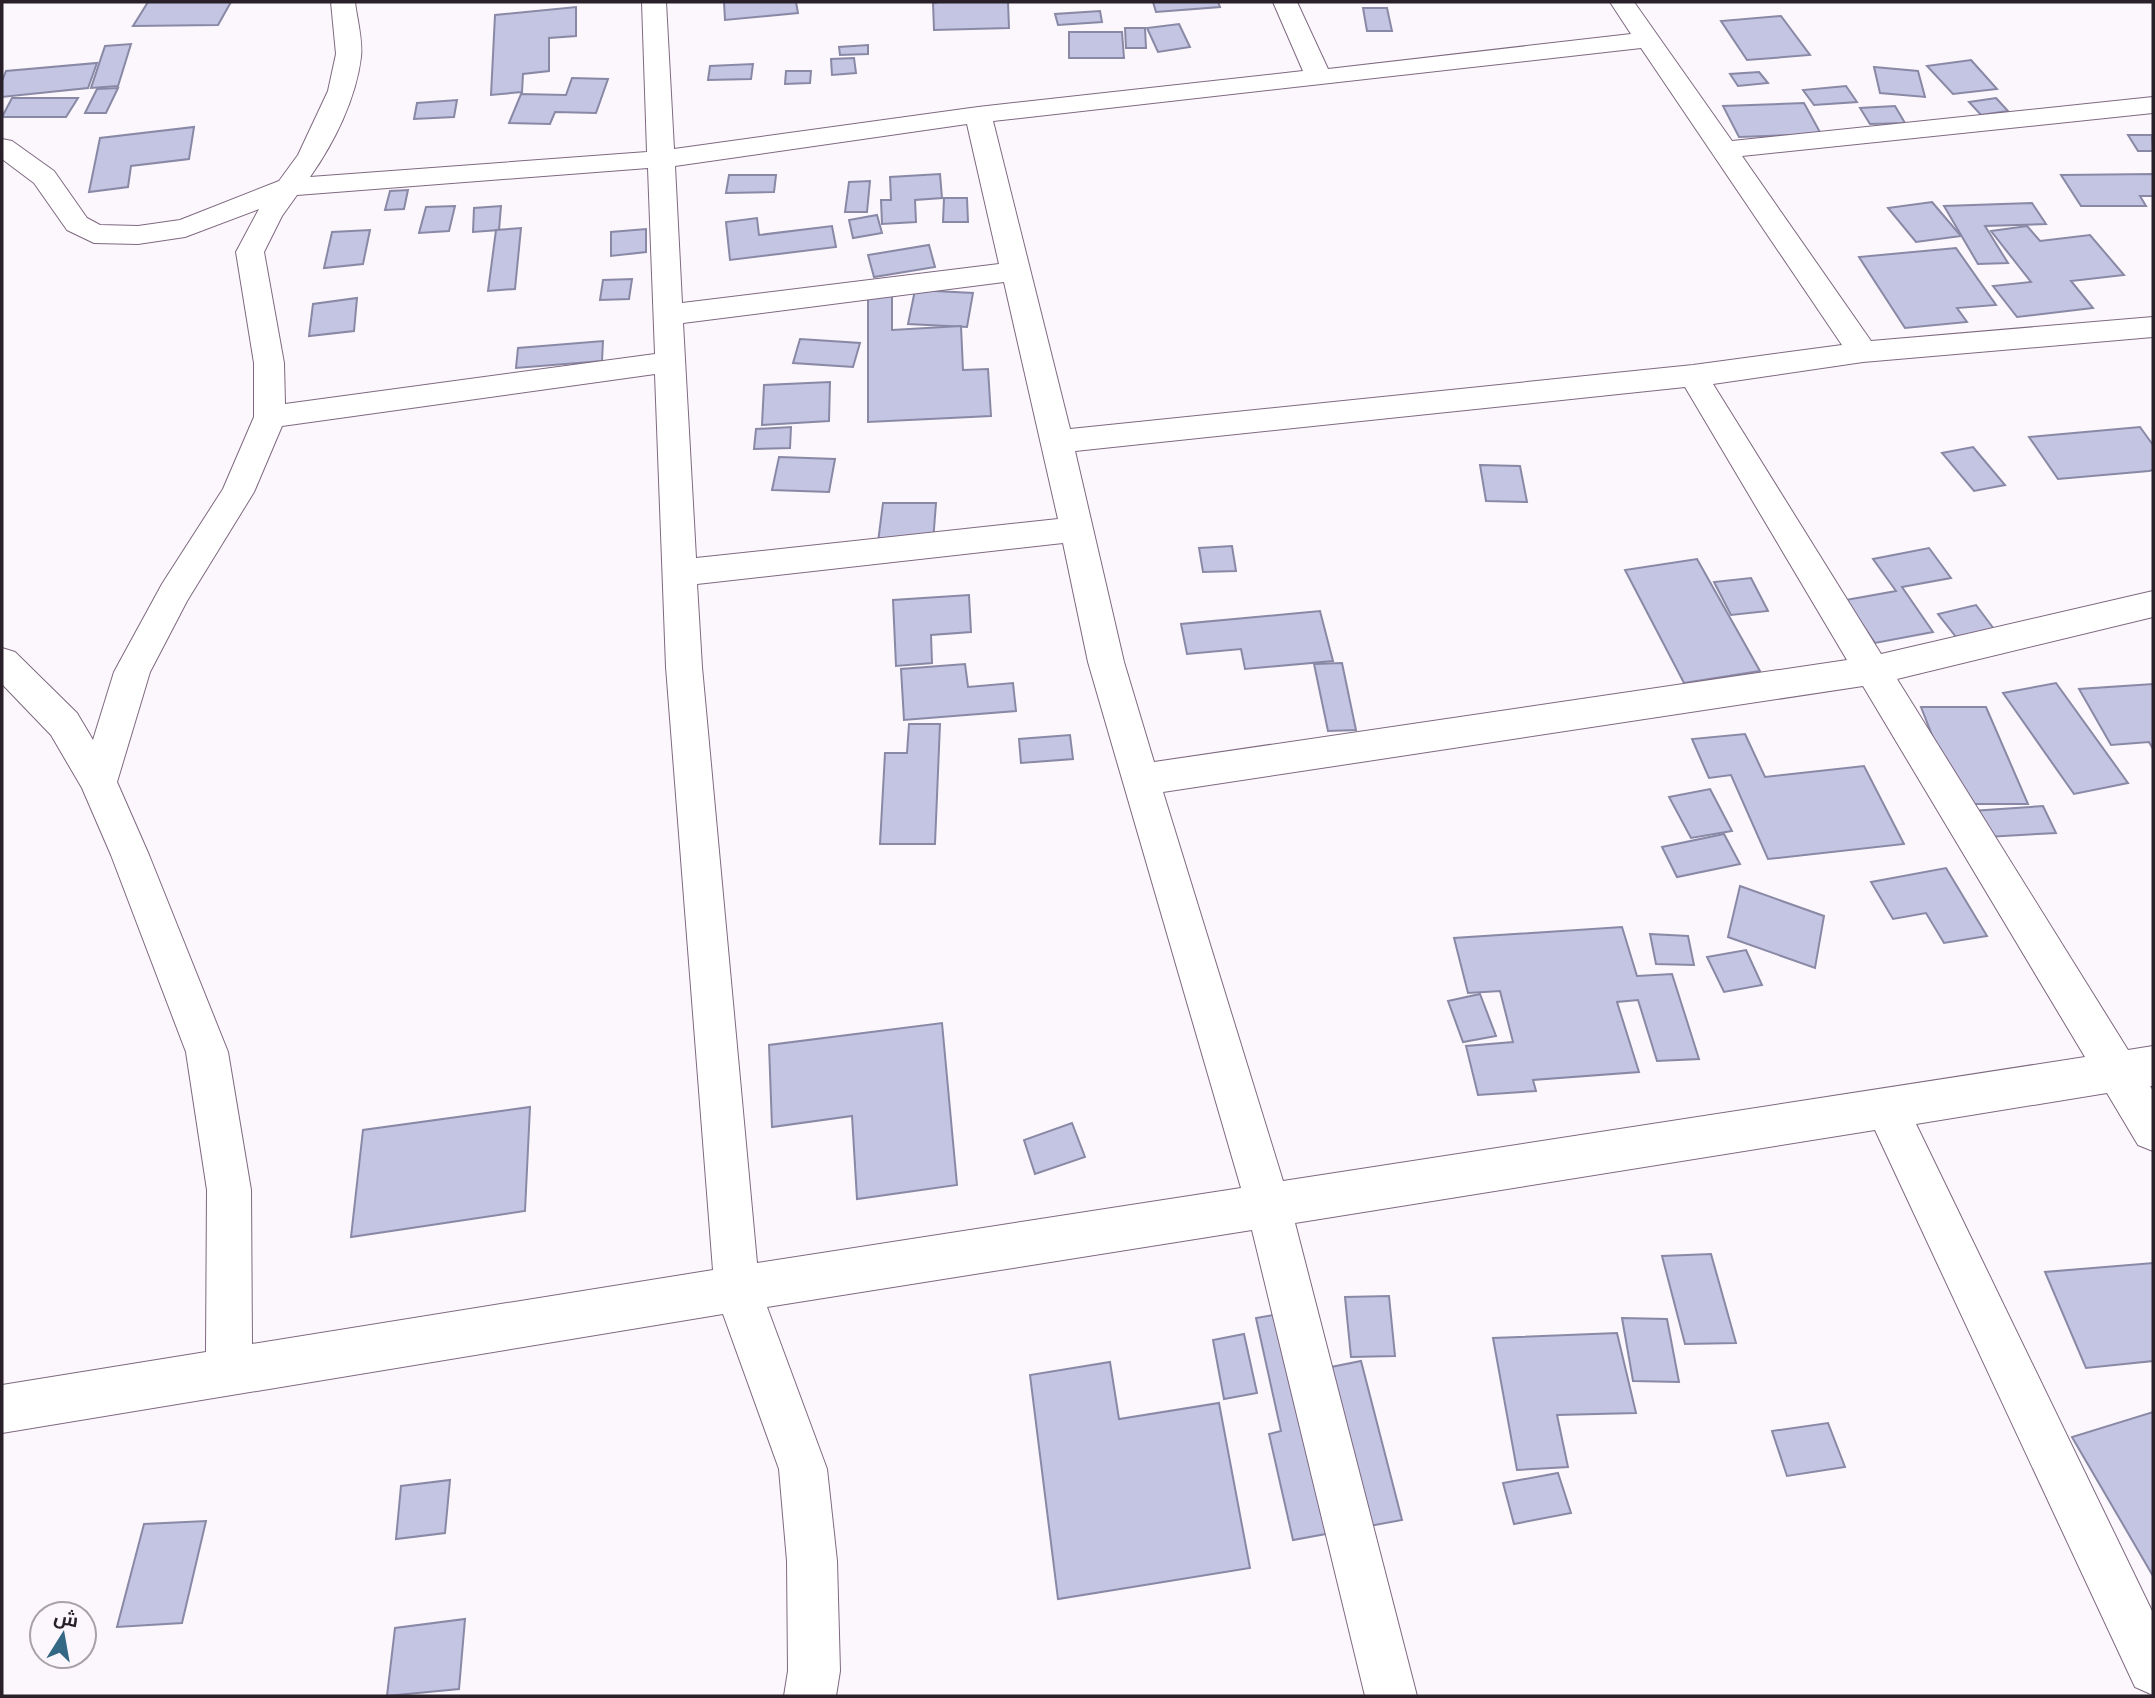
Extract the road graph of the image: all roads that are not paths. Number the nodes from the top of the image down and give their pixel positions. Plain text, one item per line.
1 (343, 2) edge
2 (654, 2) edge
3 (1285, 2) edge
4 (1622, 2) edge
5 (1649, 39) junction
6 (1319, 78) junction
7 (2153, 105) edge
8 (978, 115) junction
9 (2, 147) edge
10 (1725, 150) junction
11 (663, 159) junction
12 (288, 187) junction
13 (1016, 271) junction
14 (669, 315) junction
15 (2153, 327) edge
16 (1863, 352) junction
17 (670, 362) junction
18 (1693, 376) junction
19 (270, 417) junction
20 (1057, 442) junction
21 (1076, 529) junction
22 (680, 573) junction
23 (2153, 604) edge
24 (2, 662) edge
25 (1874, 670) junction
26 (1140, 780) junction
27 (98, 782) junction
28 (2137, 1069) edge
29 (1886, 1108) junction
30 (2153, 1130) edge
31 (1269, 1207) junction
32 (737, 1289) junction
33 (229, 1372) junction
34 (2, 1409) edge
35 (2153, 1669) edge
36 (810, 1696) edge
37 (1391, 1696) edge

1 - 12 street
2 - 11 street
3 - 6 street
4 - 5 street
5 - 6 street
5 - 10 street
6 - 8 street
7 - 10 street
8 - 11 street
8 - 13 street
9 - 12 street
10 - 16 street
11 - 12 street
11 - 14 street
12 - 19 street
13 - 14 street
13 - 20 street
14 - 17 street
15 - 16 street
16 - 18 street
17 - 19 street
17 - 22 street
18 - 20 street
18 - 25 street
19 - 27 street
20 - 21 street
21 - 22 street
21 - 26 street
22 - 32 street
23 - 25 street
24 - 27 street
25 - 26 street
25 - 28 street
26 - 31 street
27 - 33 street
28 - 29 street
28 - 30 street
29 - 31 street
29 - 35 street
31 - 32 street
31 - 37 street
32 - 33 street
32 - 36 street
33 - 34 street

